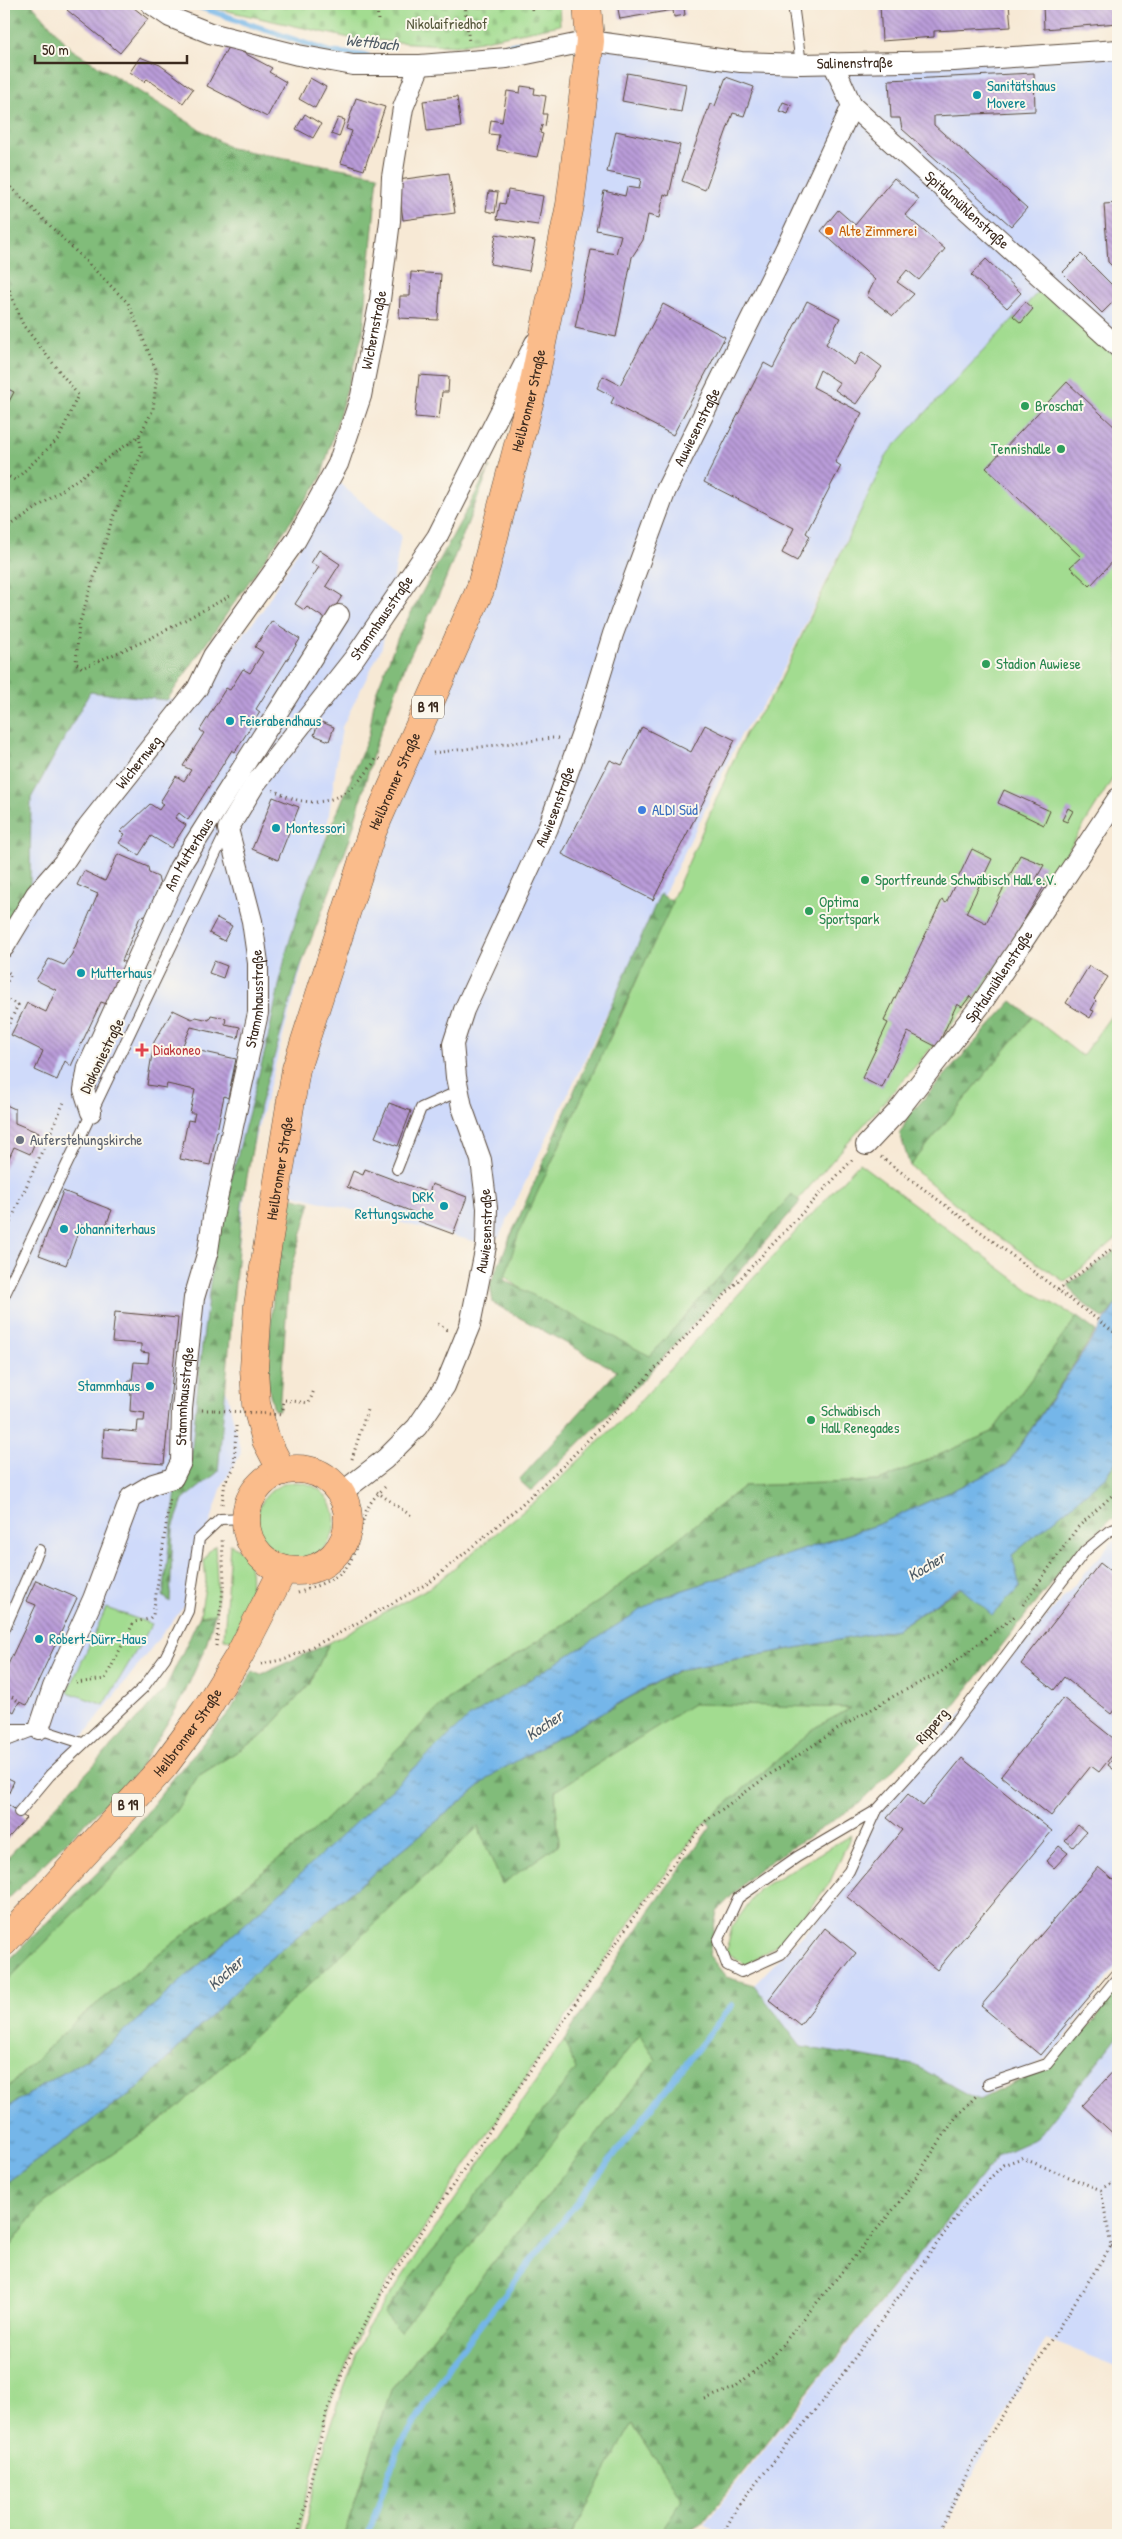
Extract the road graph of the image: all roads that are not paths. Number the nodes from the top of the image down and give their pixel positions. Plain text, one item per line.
1 (150, 4) edge
2 (587, 4) edge
3 (793, 4) edge
4 (590, 41) junction
5 (1118, 50) edge
6 (833, 63) junction
7 (801, 64) junction
8 (420, 65) junction
9 (852, 106) junction
10 (550, 312) junction
11 (1118, 347) edge
12 (269, 575) joint
13 (339, 615) dead end
14 (1118, 798) edge
15 (228, 829) junction
16 (4, 947) edge
17 (459, 1091) junction
18 (91, 1112) junction
19 (866, 1146) road end
20 (397, 1168) dead end
21 (4, 1296) edge
22 (282, 1471) junction
23 (341, 1493) junction
24 (233, 1519) junction
25 (1118, 1528) edge
26 (39, 1550) dead end
27 (284, 1570) junction
28 (4, 1630) edge
29 (4, 1729) edge
30 (39, 1729) junction
31 (4, 1742) edge
32 (82, 1742) junction
33 (877, 1810) junction
34 (19, 1812) dead end
35 (4, 1942) edge
36 (1118, 1977) edge
37 (988, 2084) road end

1 - 8 street
2 - 4 main road, Heilbronner Straße / B 19
3 - 7 lane
4 - 7 street, Salinenstraße
4 - 8 street
4 - 10 main road, Heilbronner Straße / B 19
5 - 6 street, Salinenstraße
6 - 7 street, Salinenstraße
6 - 9 street, Spitalmühlenstraße
8 - 12 street, Wichernstraße
9 - 11 street, Spitalmühlenstraße
9 - 17 street, Auwiesenstraße
10 - 15 street, Stammhausstraße
10 - 22 main road, Heilbronner Straße / B 19
12 - 16 street, Wichernweg
13 - 18 street, Am Mutterhaus
14 - 19 street, Spitalmühlenstraße
15 - 18 lane, Diakoniestraße
15 - 30 street, Stammhausstraße
17 - 20 lane
17 - 23 street, Auwiesenstraße
18 - 21 lane, Diakoniestraße
22 - 23 main road
22 - 24 main road
23 - 27 main road
24 - 27 main road
24 - 32 lane
25 - 33 lane, Ripperg
26 - 28 lane
27 - 35 main road, Heilbronner Straße / B 19
29 - 30 lane
30 - 31 lane
30 - 32 lane
32 - 34 lane
33 - 33 lane, Ripperg
36 - 37 lane

